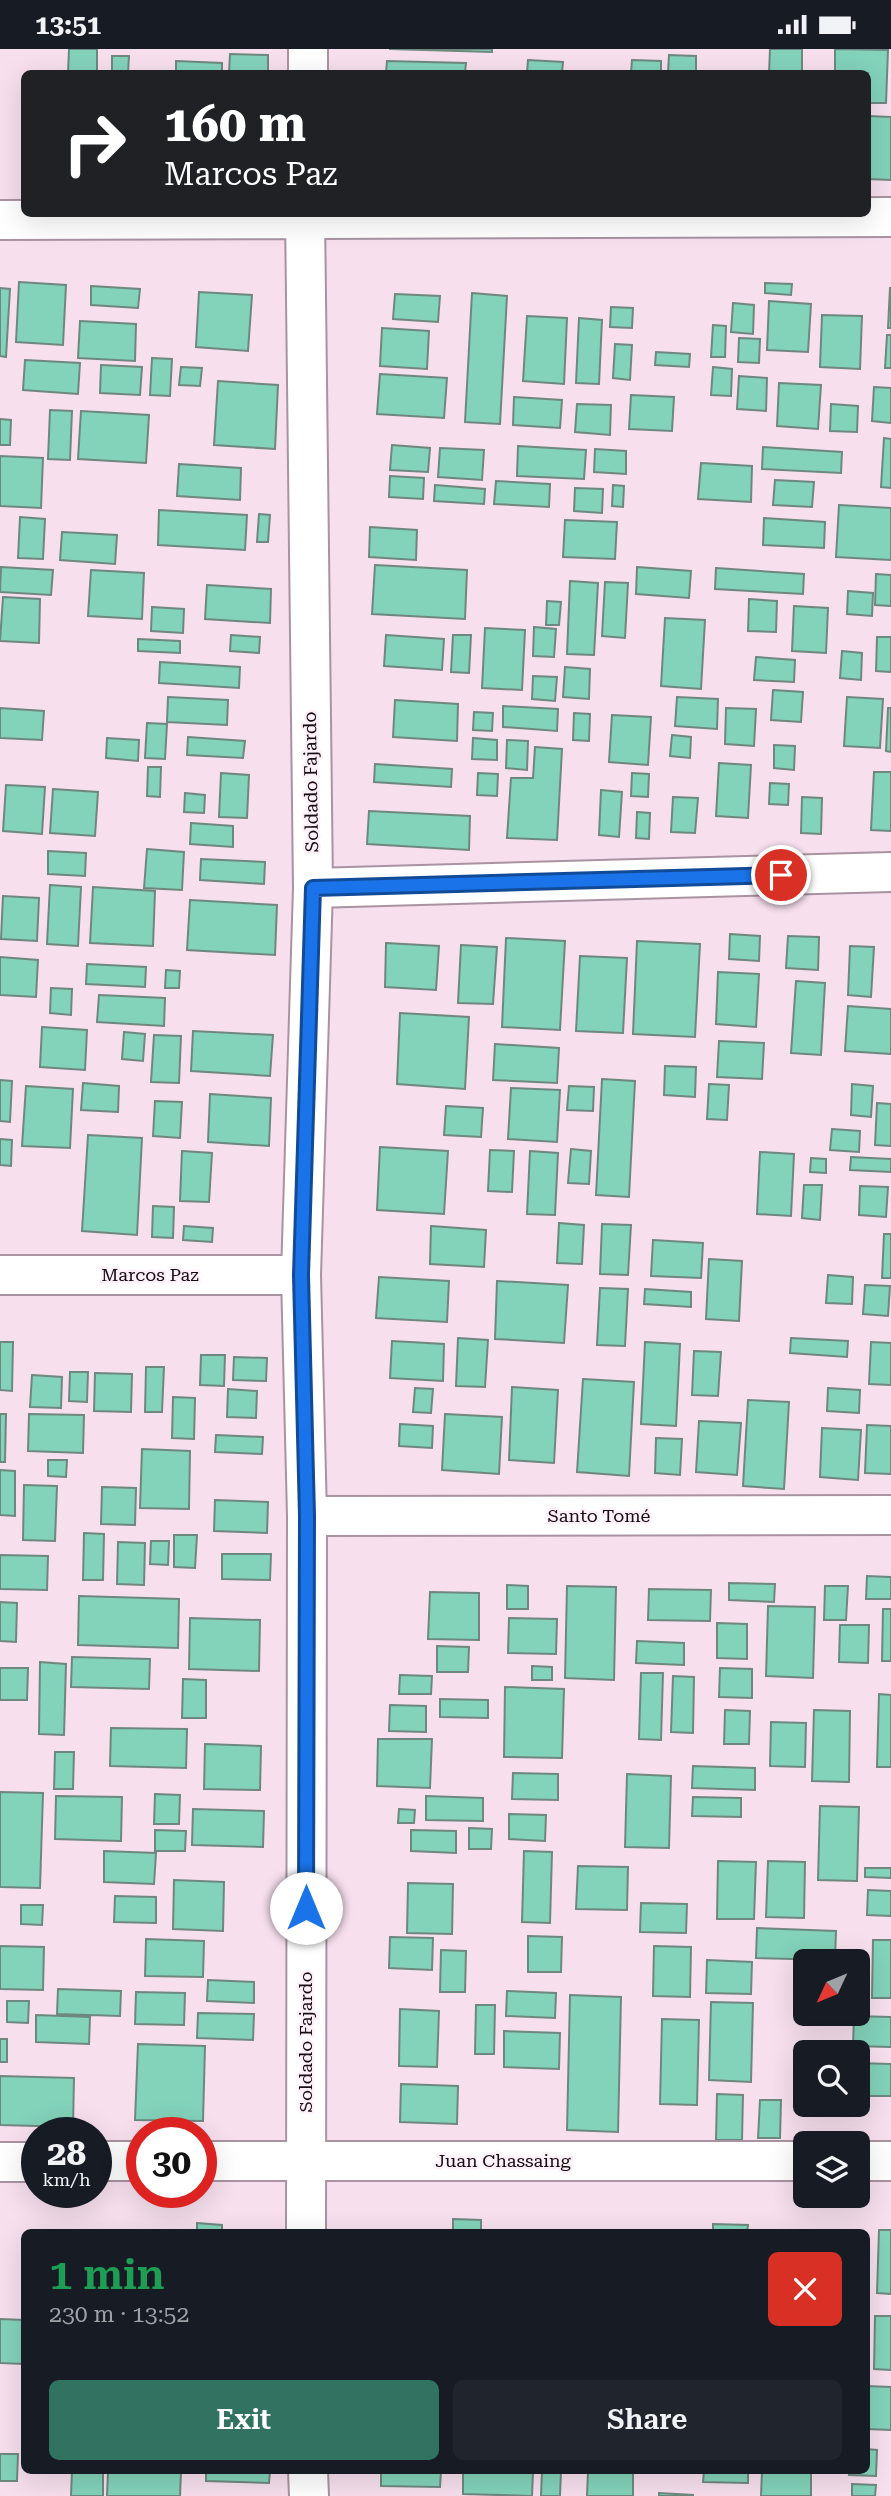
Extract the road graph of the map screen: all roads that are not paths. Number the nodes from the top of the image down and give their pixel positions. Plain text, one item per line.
1 (308, 49) edge
2 (308, 70) edge
3 (305, 217) edge
4 (891, 217) edge
5 (0, 220) edge
6 (891, 872) edge
7 (313, 888) junction
8 (0, 1275) edge
9 (301, 1275) junction
10 (891, 1515) edge
11 (307, 1516) junction
12 (305, 2160) junction
13 (217, 2161) edge
14 (793, 2161) edge
15 (870, 2161) edge
16 (891, 2161) edge
17 (0, 2162) edge
18 (21, 2162) edge
19 (306, 2229) edge
20 (308, 2474) edge
21 (309, 2496) edge

1 - 2 street
3 - 4 street
3 - 5 street
3 - 7 street, Soldado Fajardo
6 - 7 street
7 - 9 street, Soldado Fajardo
8 - 9 street, Marcos Paz
9 - 11 street, Soldado Fajardo
10 - 11 street, Santo Tomé
11 - 12 street, Soldado Fajardo
12 - 13 street, Juan Chassaing
12 - 14 street, Juan Chassaing
12 - 19 street, Soldado Fajardo
15 - 16 street
17 - 18 street
20 - 21 street

